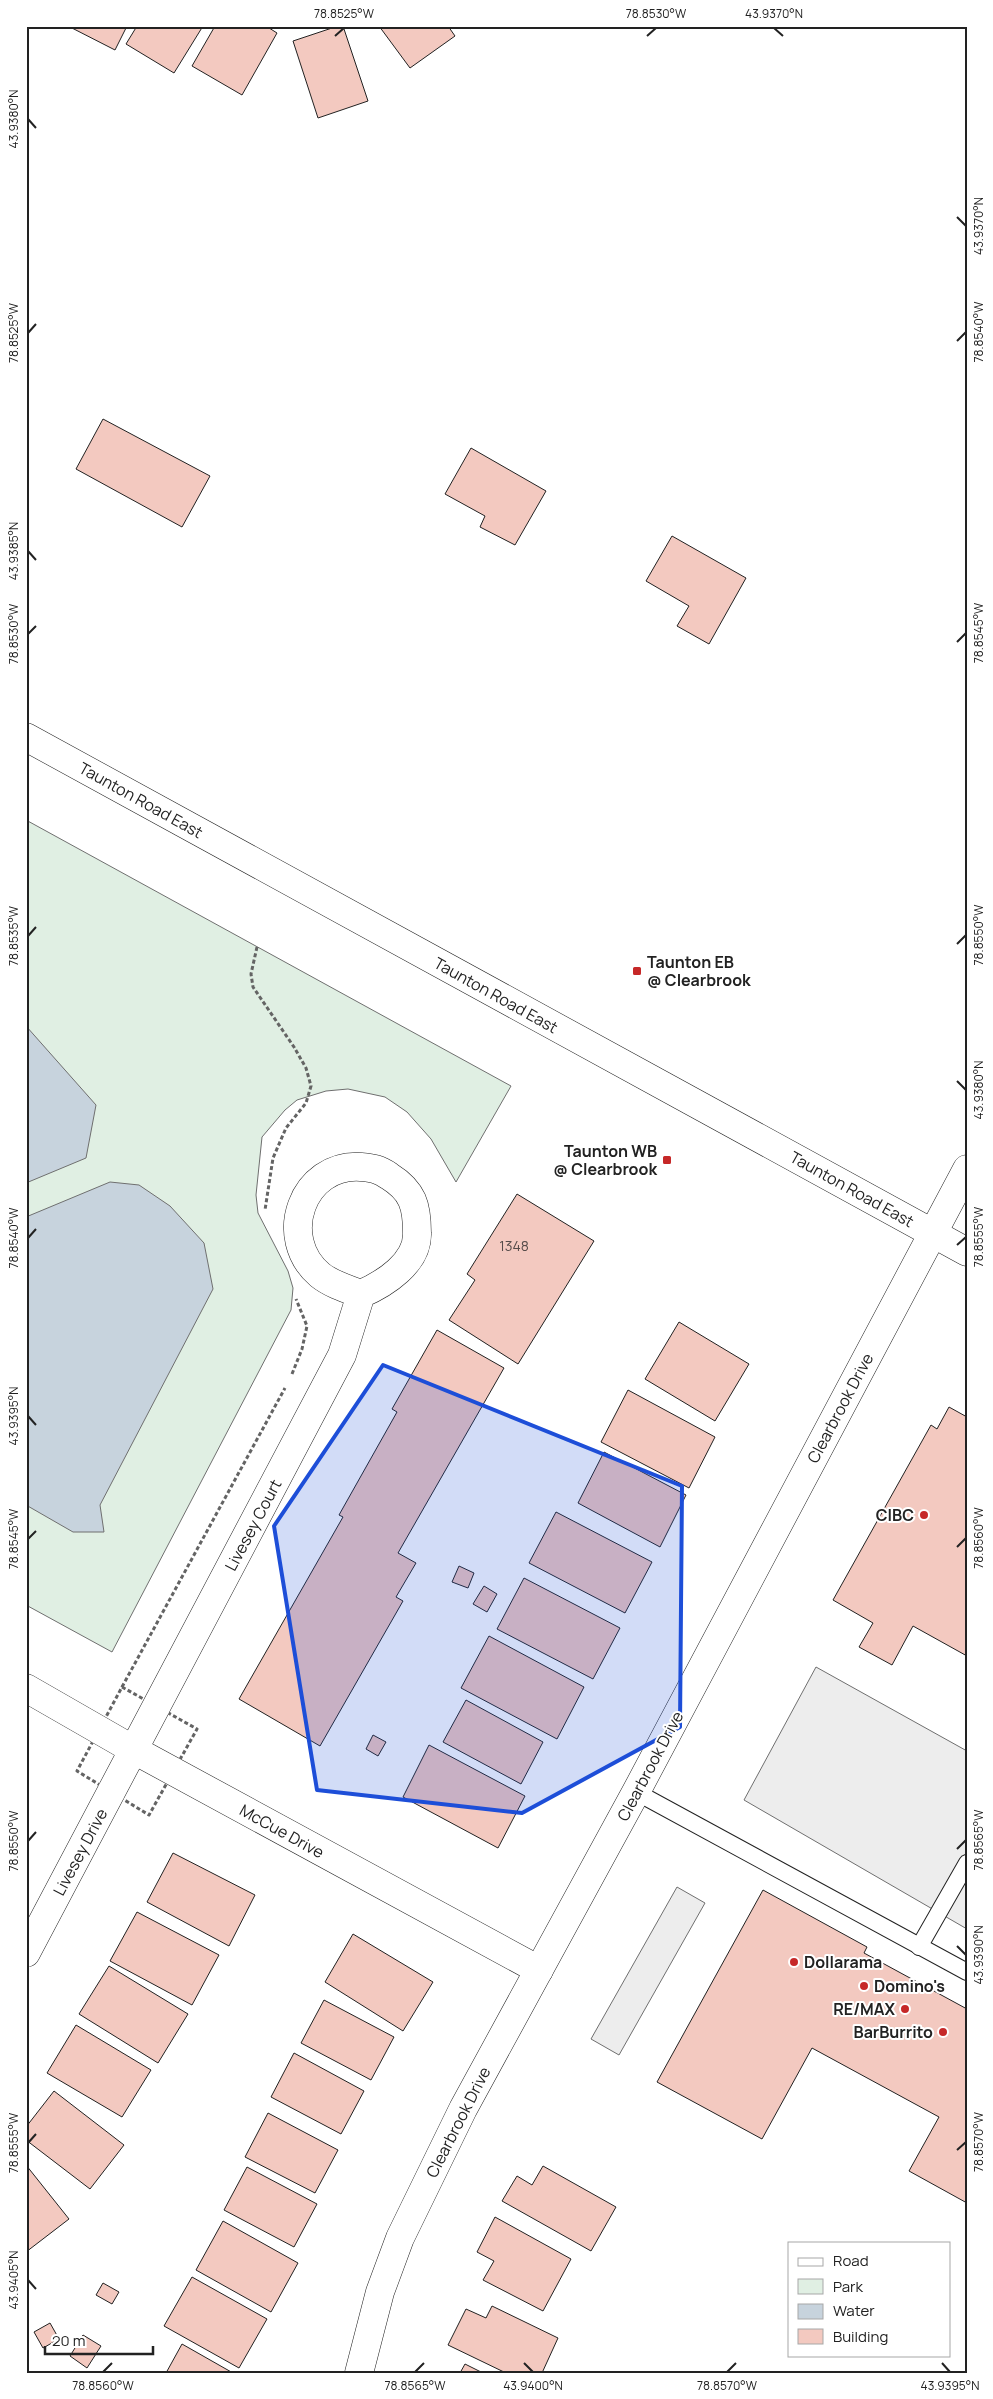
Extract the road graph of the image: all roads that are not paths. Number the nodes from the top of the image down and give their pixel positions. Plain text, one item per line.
1 (26, 738) edge
2 (967, 1169) edge
3 (934, 1234) junction
4 (967, 1252) edge
5 (361, 1294) junction
6 (26, 1688) edge
7 (134, 1750) junction
8 (636, 1792) junction
9 (967, 1863) edge
10 (919, 1948) junction
11 (26, 1953) edge
12 (539, 1970) junction
13 (967, 1972) edge
14 (359, 2373) edge

1 - 3 street, Taunton Road East
2 - 3 street, Clearbrook Drive
3 - 4 street, Taunton Road East
3 - 8 street, Clearbrook Drive
5 - 5 street
5 - 7 street, Livesey Court
6 - 7 street, McCue Drive
7 - 11 street, Livesey Drive
7 - 12 street, McCue Drive
8 - 10 lane
8 - 12 street, Clearbrook Drive
9 - 10 lane
10 - 13 lane
12 - 14 street, Clearbrook Drive

